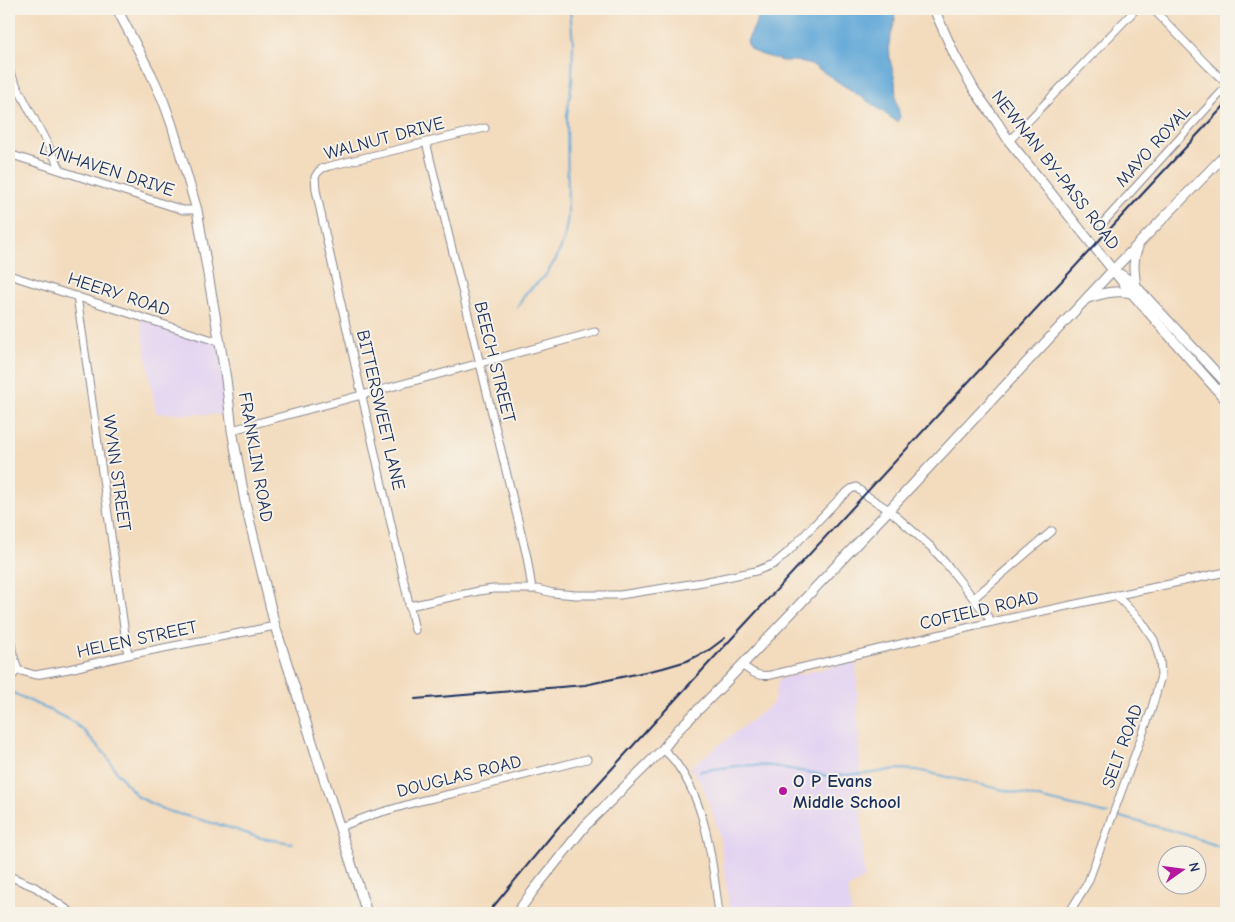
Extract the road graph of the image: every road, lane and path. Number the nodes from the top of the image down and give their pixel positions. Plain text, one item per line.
1 (117, 9) edge
2 (934, 9) edge
3 (1136, 9) edge
4 (1151, 9) edge
5 (9, 71) edge
6 (1226, 85) edge
7 (485, 128) dead end
8 (1009, 141) junction
9 (426, 142) junction
10 (9, 154) edge
11 (1226, 154) edge
12 (61, 170) junction
13 (318, 198) joint
14 (197, 210) junction
15 (1102, 224) dead end
16 (1140, 242) junction
17 (1113, 270) junction
18 (9, 275) edge
19 (1134, 289) junction
20 (77, 296) junction
21 (1086, 299) junction
22 (595, 332) dead end
23 (219, 342) junction
24 (480, 362) junction
25 (1226, 383) edge
26 (362, 396) junction
27 (1226, 400) edge
28 (232, 430) junction
29 (889, 510) junction
30 (1052, 531) dead end
31 (1226, 572) edge
32 (532, 589) junction
33 (1116, 595) junction
34 (974, 598) junction
35 (409, 606) junction
36 (992, 622) junction
37 (275, 626) junction
38 (9, 629) edge
39 (415, 630) dead end
40 (128, 654) junction
41 (742, 665) junction
42 (18, 670) junction
43 (9, 679) edge
44 (663, 749) junction
45 (587, 759) dead end
46 (340, 827) junction
47 (9, 876) edge
48 (72, 913) edge
49 (367, 913) edge
50 (517, 913) edge
51 (719, 913) edge
52 (1070, 913) edge

1 - 14 main road, FRANKLIN ROAD
2 - 8 main road, NEWNAN BY-PASS ROAD
3 - 8 street
4 - 6 street
5 - 12 street
6 - 15 street, MAYO ROYAL
7 - 9 street, WALNUT DRIVE
8 - 17 main road, NEWNAN BY-PASS ROAD
9 - 13 street, WALNUT DRIVE
9 - 24 street, BEECH STREET
10 - 12 street, LYNHAVEN DRIVE
11 - 16 main road
12 - 14 street, LYNHAVEN DRIVE
13 - 26 street, BITTERSWEET LANE
14 - 23 main road, FRANKLIN ROAD
16 - 17 main road
16 - 19 main road
17 - 19 main road, NEWNAN BY-PASS ROAD
17 - 21 main road
18 - 20 street, HEERY ROAD
19 - 21 main road
19 - 25 main road
19 - 27 main road
20 - 23 street, HEERY ROAD
20 - 40 street, WYNN STREET
21 - 29 main road
22 - 24 street
23 - 28 main road, FRANKLIN ROAD
24 - 26 street
24 - 32 street, BEECH STREET
26 - 28 street
26 - 35 street, BITTERSWEET LANE
28 - 37 main road, FRANKLIN ROAD
29 - 32 street
29 - 34 street
29 - 41 main road
30 - 34 street
31 - 33 street, COFIELD ROAD
32 - 35 street
33 - 36 street, COFIELD ROAD
33 - 52 street, SELT ROAD
34 - 36 street
35 - 39 street, BITTERSWEET LANE
36 - 41 street, COFIELD ROAD
37 - 40 street, HELEN STREET
37 - 46 main road, FRANKLIN ROAD
38 - 42 street
40 - 42 street, HELEN STREET
41 - 44 main road
42 - 43 street
44 - 50 main road
44 - 51 street
45 - 46 street, DOUGLAS ROAD
46 - 49 main road, FRANKLIN ROAD
47 - 48 street

